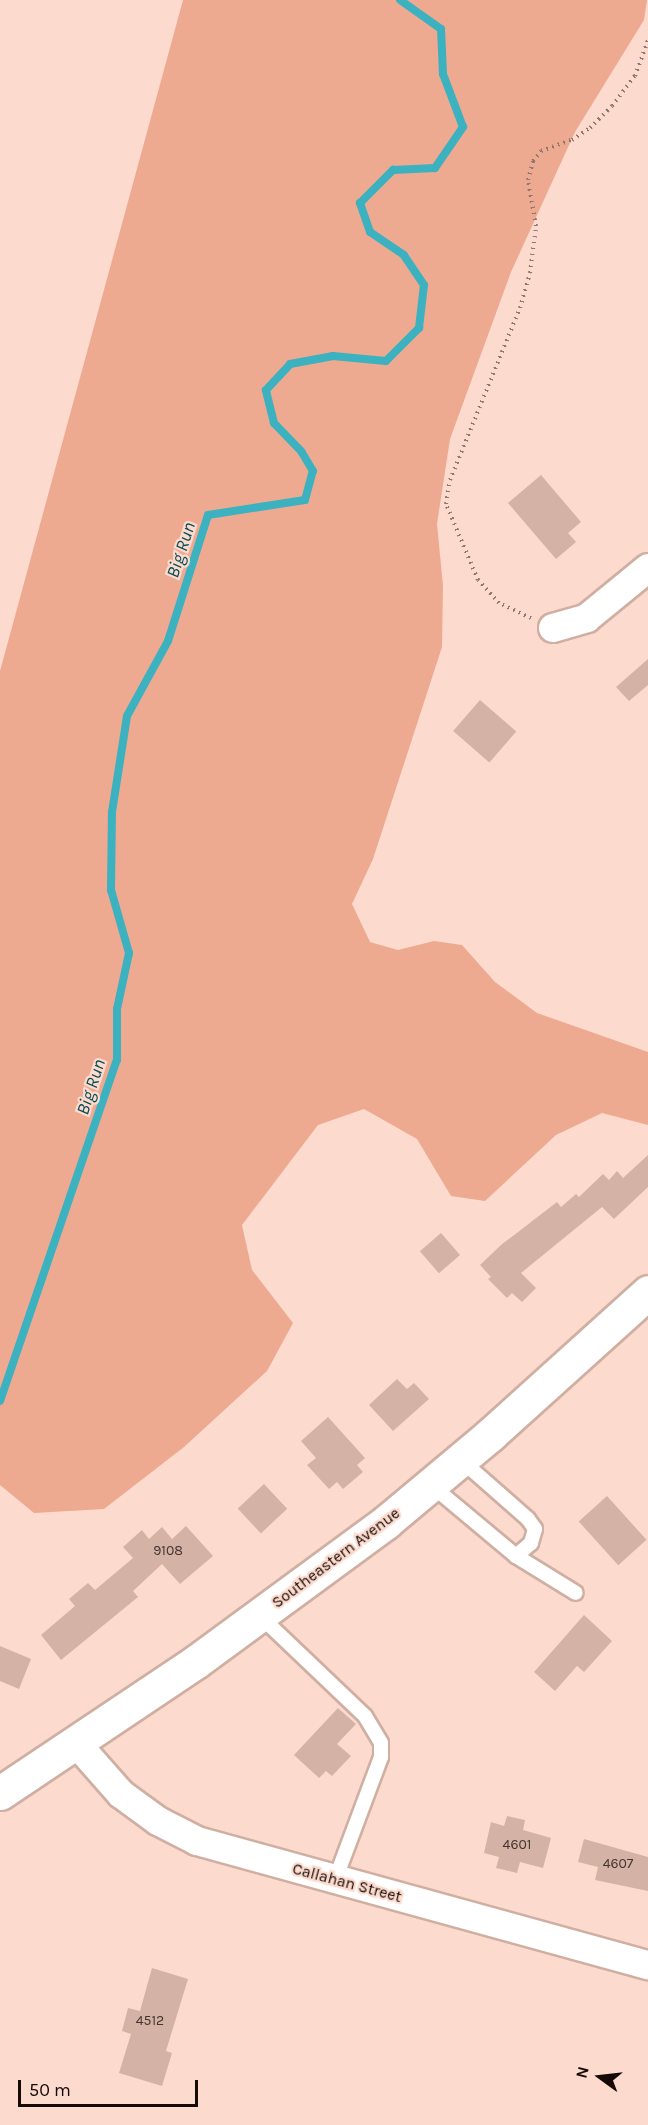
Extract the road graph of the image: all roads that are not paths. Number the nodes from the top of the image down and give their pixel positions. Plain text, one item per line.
1 (648, 568) edge
2 (553, 628) road end
3 (648, 1292) edge
4 (460, 1460) junction
5 (431, 1485) junction
6 (516, 1556) junction
7 (576, 1593) dead end
8 (260, 1616) junction
9 (77, 1744) junction
10 (0, 1793) edge
11 (335, 1880) junction
12 (648, 1965) edge

1 - 2 street
3 - 4 street, Southeastern Avenue
4 - 5 street, Southeastern Avenue
4 - 6 lane
5 - 6 lane
5 - 8 street, Southeastern Avenue
6 - 7 lane
8 - 9 street, Southeastern Avenue
8 - 11 lane
9 - 10 street, Southeastern Avenue
9 - 11 street, Callahan Street
11 - 12 street, Callahan Street

